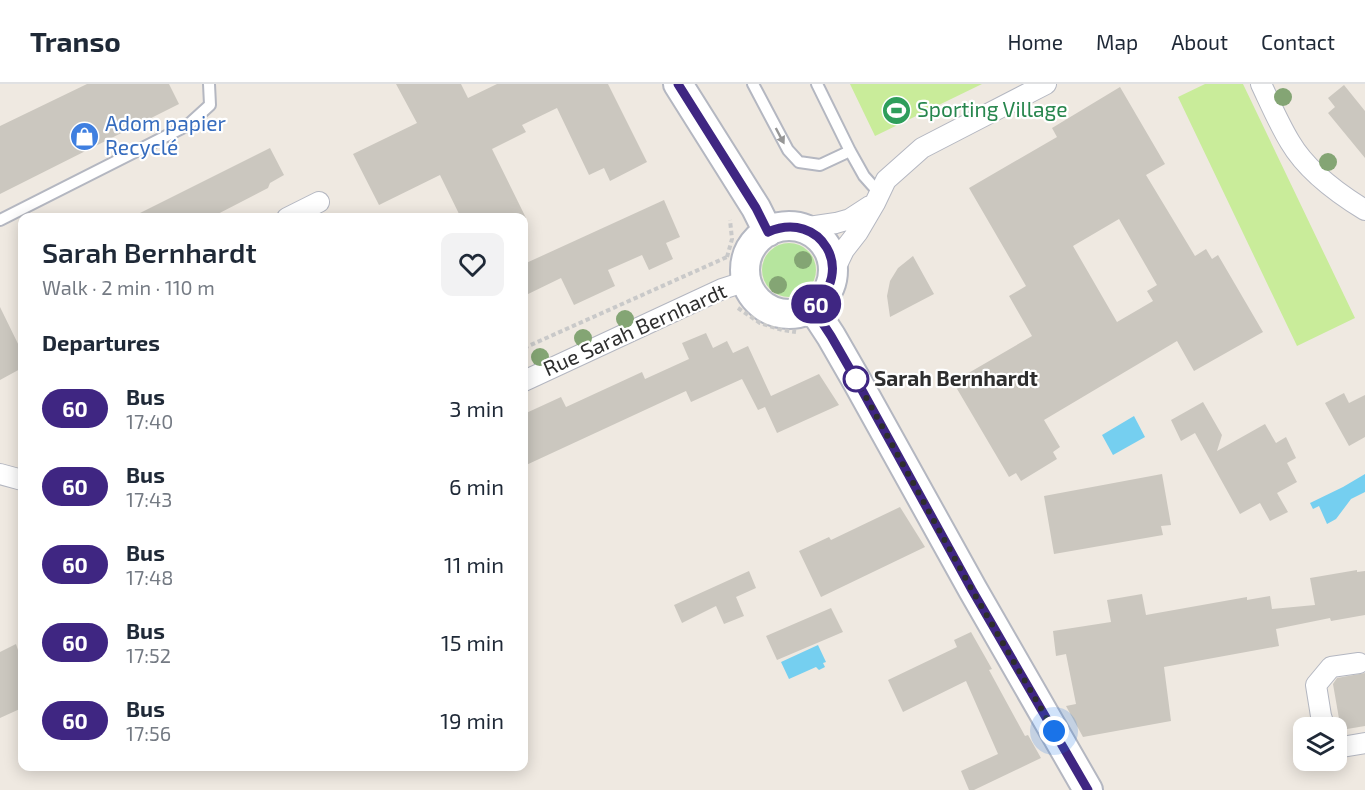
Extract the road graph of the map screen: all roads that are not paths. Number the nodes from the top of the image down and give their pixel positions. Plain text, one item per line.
1 (209, 84) edge
2 (678, 84) edge
3 (753, 84) edge
4 (817, 84) edge
5 (1046, 84) edge
6 (1261, 84) edge
7 (850, 151) junction
8 (877, 198) junction
9 (319, 202) dead end
10 (1365, 210) edge
11 (297, 213) edge
12 (0, 220) edge
13 (802, 228) junction
14 (768, 232) junction
15 (833, 273) junction
16 (742, 295) junction
17 (812, 307) junction
18 (528, 379) edge
19 (0, 474) edge
20 (18, 479) edge
21 (1359, 663) dead end
22 (1321, 717) edge
23 (1365, 743) edge
24 (1347, 746) edge
25 (1088, 790) edge

1 - 12 lane
2 - 14 main road
3 -> 7 lane
4 - 7 lane
5 - 8 street
6 - 10 street
7 - 8 lane
8 - 13 street
8 - 15 street
9 - 11 street
13 - 14 main road
13 - 15 main road
14 - 16 main road
15 - 17 main road
16 - 17 main road
16 - 18 street, Rue Sarah Bernhardt
17 - 25 main road
19 - 20 street
21 - 22 street
23 - 24 street

